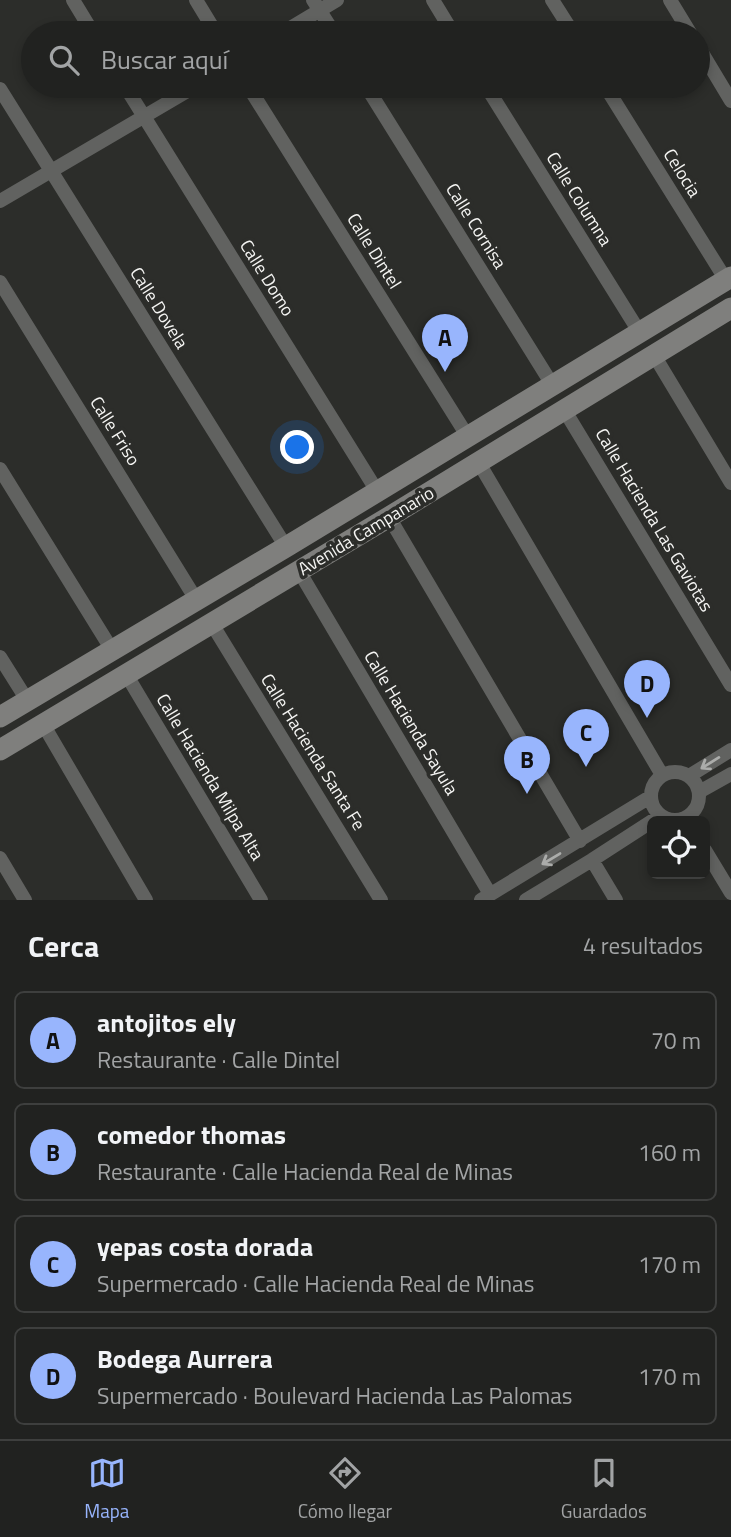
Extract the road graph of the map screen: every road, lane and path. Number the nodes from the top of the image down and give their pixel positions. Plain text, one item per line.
1 (73, 0) edge
2 (196, 0) edge
3 (337, 0) edge
4 (433, 0) edge
5 (552, 0) edge
6 (670, 0) edge
7 (316, 5) edge
8 (86, 21) edge
9 (209, 21) edge
10 (297, 21) edge
11 (326, 21) edge
12 (446, 21) edge
13 (565, 21) edge
14 (683, 21) edge
15 (710, 66) edge
16 (0, 89) edge
17 (132, 98) edge
18 (176, 98) edge
19 (256, 98) edge
20 (373, 98) edge
21 (494, 98) edge
22 (614, 98) edge
23 (731, 101) edge
24 (144, 117) junction
25 (50, 171) junction
26 (0, 201) edge
27 (728, 278) edge
28 (0, 282) edge
29 (731, 309) edge
30 (640, 332) junction
31 (654, 355) junction
32 (553, 386) junction
33 (565, 411) junction
34 (468, 437) junction
35 (479, 463) junction
36 (0, 469) edge
37 (731, 483) edge
38 (377, 491) junction
39 (388, 517) junction
40 (286, 547) junction
41 (299, 571) junction
42 (197, 601) junction
43 (212, 624) junction
44 (112, 650) junction
45 (0, 657) edge
46 (126, 674) junction
47 (731, 685) edge
48 (27, 700) junction
49 (0, 717) edge
50 (43, 724) junction
51 (0, 750) edge
52 (731, 750) edge
53 (731, 774) edge
54 (662, 775) junction
55 (689, 776) junction
56 (699, 792) junction
57 (650, 797) junction
58 (660, 816) edge
59 (690, 816) edge
60 (647, 824) edge
61 (580, 841) junction
62 (0, 858) edge
63 (710, 858) edge
64 (592, 860) junction
65 (731, 892) edge
66 (486, 897) edge
67 (25, 900) edge
68 (146, 900) edge
69 (261, 900) edge
70 (381, 900) edge
71 (526, 900) edge
72 (616, 900) edge

1 - 8 street
2 - 9 street
3 - 7 street
4 - 12 street
5 - 13 street
6 - 14 street
7 - 10 street
7 - 11 street
15 - 23 street
16 - 25 street, Calle Dovela
17 - 24 street, Calle Domo
18 - 24 street
19 - 34 street, Calle Dintel
20 - 32 street, Calle Cornisa
21 - 30 street, Calle Columna
22 - 27 street, Celocia
24 - 25 street
24 - 38 street, Calle Domo
25 - 26 street
25 - 40 street, Calle Dovela
27 - 30 street, Avenida Campanario
28 - 42 street, Calle Friso
29 - 31 street, Avenida Campanario
30 - 32 street, Avenida Campanario
31 - 33 street, Avenida Campanario
31 - 37 street
32 - 34 street, Avenida Campanario
33 - 35 street, Avenida Campanario
33 - 47 street, Calle Hacienda Las Gaviotas
34 - 38 street, Avenida Campanario
35 - 39 street, Avenida Campanario
35 - 54 street
36 - 44 street
38 - 40 street, Avenida Campanario
39 - 41 street, Avenida Campanario
39 - 61 street
40 - 42 street, Avenida Campanario
41 - 43 street, Avenida Campanario
41 - 66 street, Calle Hacienda Sayula
42 - 44 street, Avenida Campanario
43 - 46 street, Avenida Campanario
43 - 70 street, Calle Hacienda Santa Fe
44 - 48 street, Avenida Campanario
45 - 48 street
46 - 50 street, Avenida Campanario
46 - 69 street, Calle Hacienda Milpa Alta
48 - 49 street, Avenida Campanario
50 - 51 street, Avenida Campanario
50 - 68 street
52 -> 55 street
53 - 56 street
54 - 55 street
54 - 57 street
55 - 56 street
56 - 59 street
57 - 58 street
57 - 61 street
60 - 64 street
61 -> 66 street
62 - 67 street
63 - 65 street
64 - 71 street
64 - 72 street

